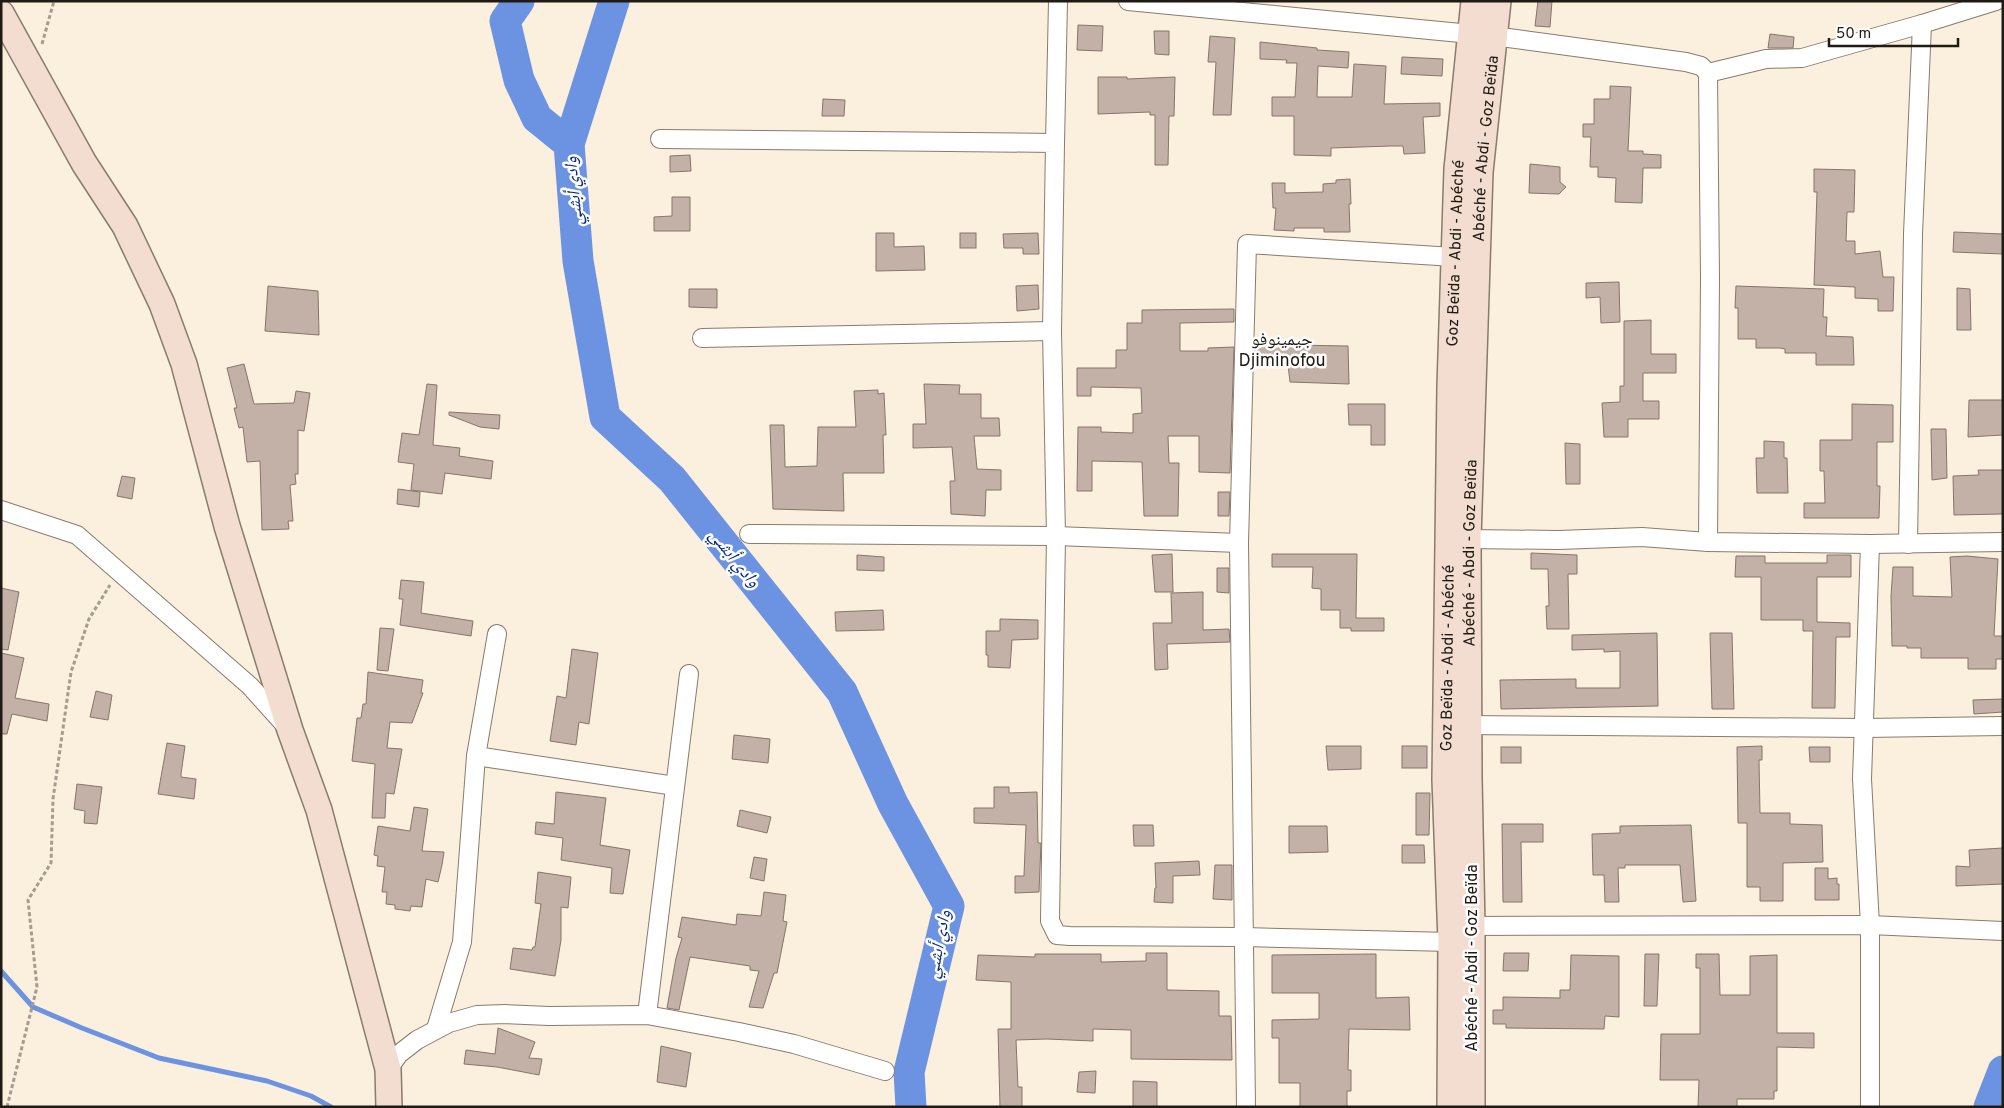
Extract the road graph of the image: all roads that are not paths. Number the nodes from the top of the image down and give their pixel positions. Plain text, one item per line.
1 (1058, 1) edge
2 (1128, 1) edge
3 (1474, 1) edge
4 (1498, 1) edge
5 (1996, 1) edge
6 (1211, 5) edge
7 (1, 13) edge
8 (1922, 24) junction
9 (1483, 34) junction
10 (8, 35) edge
11 (1708, 73) junction
12 (660, 139) dead end
13 (1055, 143) junction
14 (1454, 257) junction
15 (1052, 331) junction
16 (702, 338) dead end
17 (1461, 385) junction
18 (1, 510) edge
19 (749, 534) dead end
20 (1056, 536) junction
21 (1468, 539) junction
22 (1708, 542) junction
23 (2003, 542) edge
24 (1239, 543) junction
25 (1870, 544) junction
26 (1908, 544) junction
27 (497, 634) dead end
28 (689, 674) dead end
29 (1457, 725) junction
30 (2003, 726) edge
31 (1864, 728) junction
32 (290, 730) junction
33 (476, 756) junction
34 (675, 786) junction
35 (1870, 925) junction
36 (1472, 926) junction
37 (2003, 931) edge
38 (1243, 937) junction
39 (1451, 942) junction
40 (647, 1016) junction
41 (436, 1030) junction
42 (388, 1069) junction
43 (885, 1071) dead end
44 (389, 1107) edge
45 (1246, 1107) edge
46 (1450, 1107) edge
47 (1472, 1107) edge
48 (1870, 1107) edge

1 - 13 street
2 - 6 street
3 - 9 main road, Goz Beïda - Abdi - Abéché
4 - 9 main road, Abéché - Abdi - Goz Beïda
5 - 8 street
6 - 9 street
7 - 10 main road
8 - 11 street
8 - 26 street
9 - 11 street
9 - 14 main road, Goz Beïda - Abdi - Abéché
9 - 17 main road, Abéché - Abdi - Goz Beïda
10 - 32 main road
11 - 22 street
12 - 13 street
13 - 15 street
14 - 17 main road, Goz Beïda - Abdi - Abéché
14 - 24 street
15 - 16 street
15 - 20 street
17 - 21 main road, Abéché - Abdi - Goz Beïda
17 - 29 main road, Goz Beïda - Abdi - Abéché
18 - 32 street
19 - 20 street
20 - 24 street
20 - 38 street
21 - 22 street
21 - 29 main road, Abéché - Abdi - Goz Beïda
22 - 25 street
23 - 26 street
24 - 38 street
25 - 26 street
25 - 31 street
27 - 33 street
28 - 34 street
29 - 31 street
29 - 36 main road, Abéché - Abdi - Goz Beïda
29 - 39 main road, Goz Beïda - Abdi - Abéché
30 - 31 street
31 - 35 street
32 - 42 main road
33 - 34 street
33 - 41 street
34 - 40 street
35 - 36 street
35 - 37 street
35 - 48 street
36 - 47 main road, Abéché - Abdi - Goz Beïda
38 - 39 street
38 - 45 street
39 - 46 main road, Goz Beïda - Abdi - Abéché
40 - 41 street
40 - 43 street
41 - 42 street
42 - 44 main road

